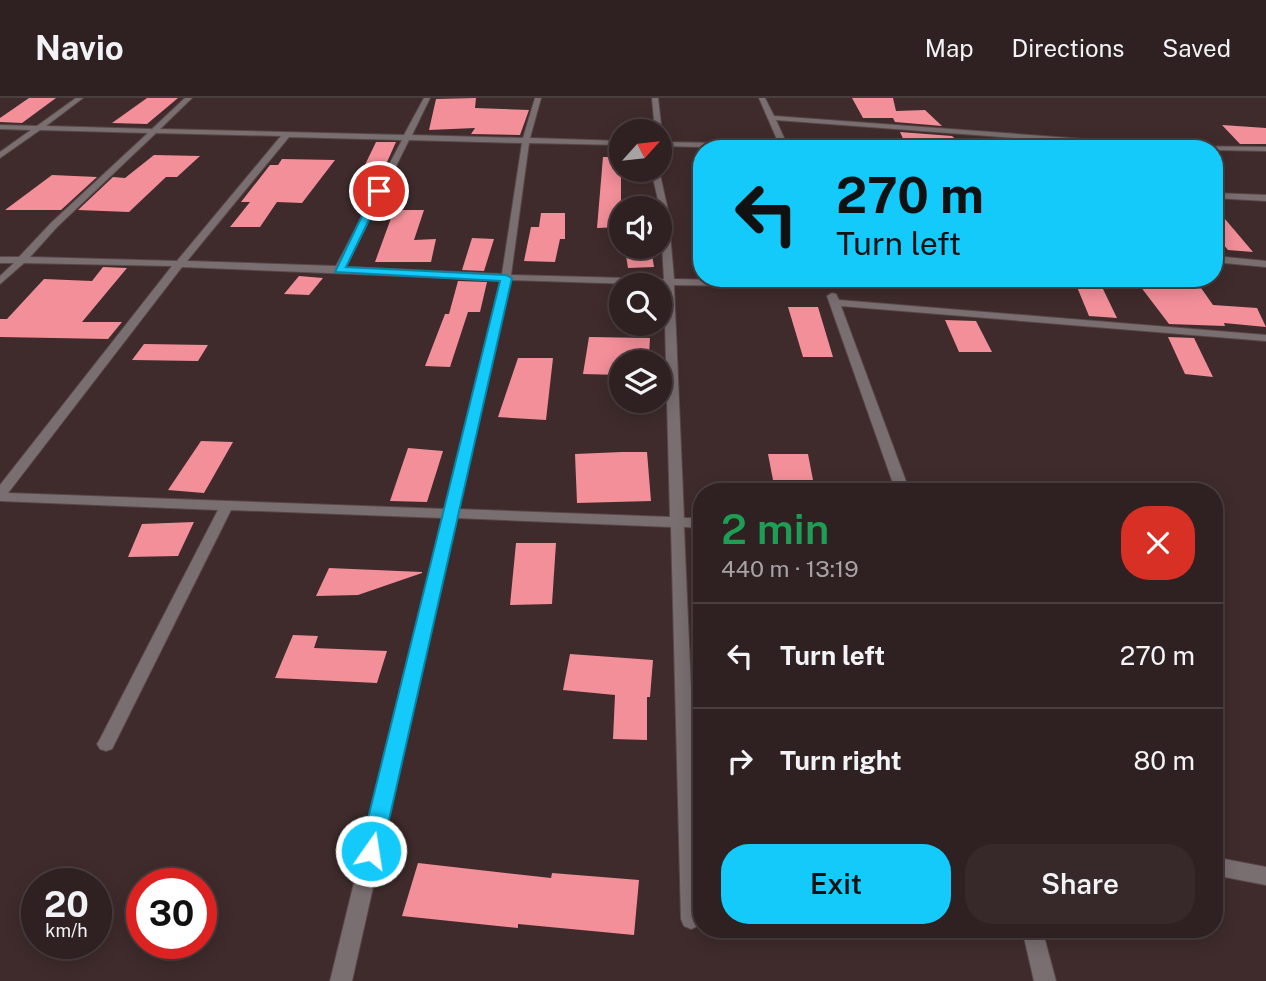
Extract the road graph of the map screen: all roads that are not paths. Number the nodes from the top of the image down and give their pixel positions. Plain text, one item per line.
1 (80, 98) edge
2 (189, 98) edge
3 (427, 98) edge
4 (538, 98) edge
5 (655, 98) edge
6 (762, 98) edge
7 (774, 118) junction
8 (657, 119) edge
9 (0, 127) edge
10 (40, 127) junction
11 (157, 131) junction
12 (286, 135) junction
13 (408, 136) junction
14 (526, 140) junction
15 (782, 140) edge
16 (1070, 140) edge
17 (609, 143) edge
18 (672, 144) edge
19 (693, 145) edge
20 (1223, 149) edge
21 (1266, 149) edge
22 (0, 156) edge
23 (658, 182) edge
24 (1223, 196) edge
25 (1266, 198) edge
26 (0, 260) edge
27 (22, 260) junction
28 (1223, 260) edge
29 (184, 262) junction
30 (1266, 264) edge
31 (339, 270) junction
32 (668, 273) edge
33 (506, 278) junction
34 (609, 279) edge
35 (672, 280) edge
36 (693, 280) edge
37 (0, 281) edge
38 (828, 287) edge
39 (836, 303) junction
40 (672, 336) edge
41 (1266, 338) edge
42 (900, 483) edge
43 (0, 495) edge
44 (227, 505) junction
45 (449, 513) junction
46 (680, 522) junction
47 (693, 523) edge
48 (106, 744) dead end
49 (1223, 868) edge
50 (1266, 876) edge
51 (691, 919) dead end
52 (1034, 938) edge
53 (341, 981) edge
54 (1045, 981) edge

1 - 10 street
2 - 11 street
3 - 13 street
4 - 14 street
5 - 8 street
6 - 7 street
7 - 15 street
7 - 16 street
9 - 10 street
10 - 11 street
10 - 22 street
11 - 12 street
11 - 27 street
12 - 13 street
12 - 29 street
13 - 14 street
13 - 31 street
14 - 17 street
14 - 33 street
18 - 19 street
20 - 21 street
23 - 32 street
24 - 25 street
26 - 27 street
27 - 29 street
27 - 37 street
28 - 30 street
29 - 31 street
29 - 43 street
31 - 33 street
33 - 34 street
33 - 45 street
35 - 36 street
38 - 39 street
39 - 41 street
39 - 42 street
40 - 46 street
43 - 44 street
44 - 45 street
44 - 48 street
45 - 46 street
45 - 53 street
46 - 47 street
46 - 51 street
49 - 50 street
52 - 54 street

